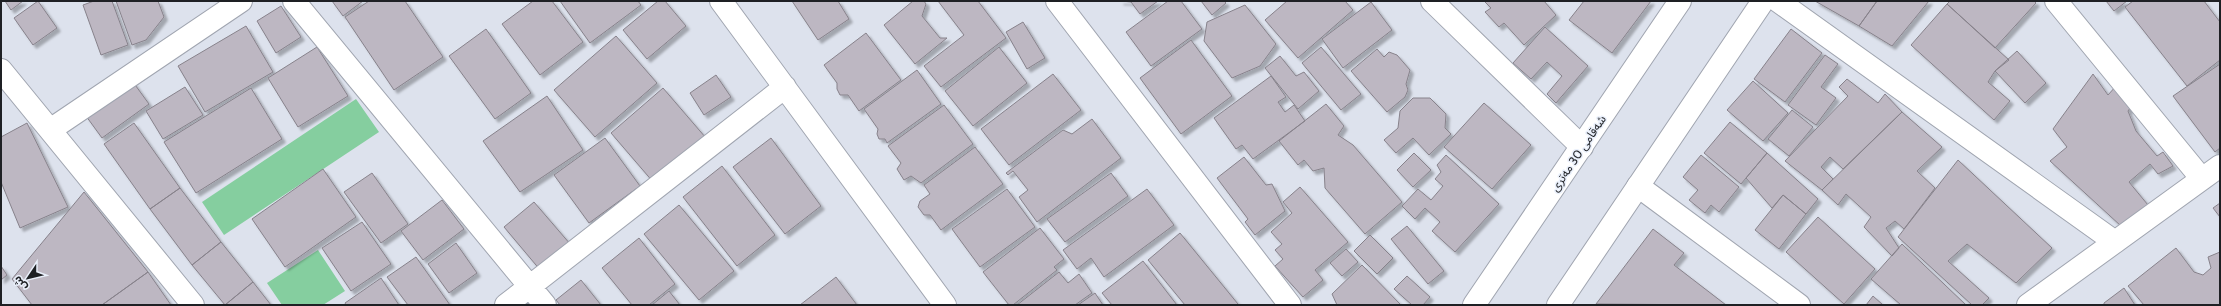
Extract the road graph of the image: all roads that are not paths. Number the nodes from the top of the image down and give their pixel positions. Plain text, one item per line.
1 (240, 1) edge
2 (294, 1) edge
3 (721, 1) edge
4 (1057, 1) edge
5 (1432, 1) edge
6 (1680, 1) edge
7 (1763, 1) edge
8 (1778, 1) edge
9 (2056, 1) edge
10 (1, 70) edge
11 (785, 88) junction
12 (50, 130) junction
13 (1582, 148) junction
14 (2220, 166) edge
15 (2202, 179) junction
16 (1638, 186) junction
17 (2115, 242) junction
18 (531, 287) junction
19 (2031, 304) edge
20 (194, 305) edge
21 (506, 305) edge
22 (545, 305) edge
23 (945, 305) edge
24 (1290, 305) edge
25 (1474, 305) edge
26 (1558, 305) edge
27 (1799, 305) edge

1 - 12 street
2 - 18 street
3 - 11 street
4 - 24 street
5 - 13 street
6 - 13 street, شەقامی 30 مەتری
7 - 16 street
8 - 17 street
9 - 15 street
10 - 12 street
11 - 18 street
11 - 23 street
12 - 20 street
13 - 25 street, شەقامی 30 مەتری
14 - 15 street
15 - 17 street
16 - 26 street
16 - 27 street
17 - 19 street
18 - 21 street
18 - 22 street

